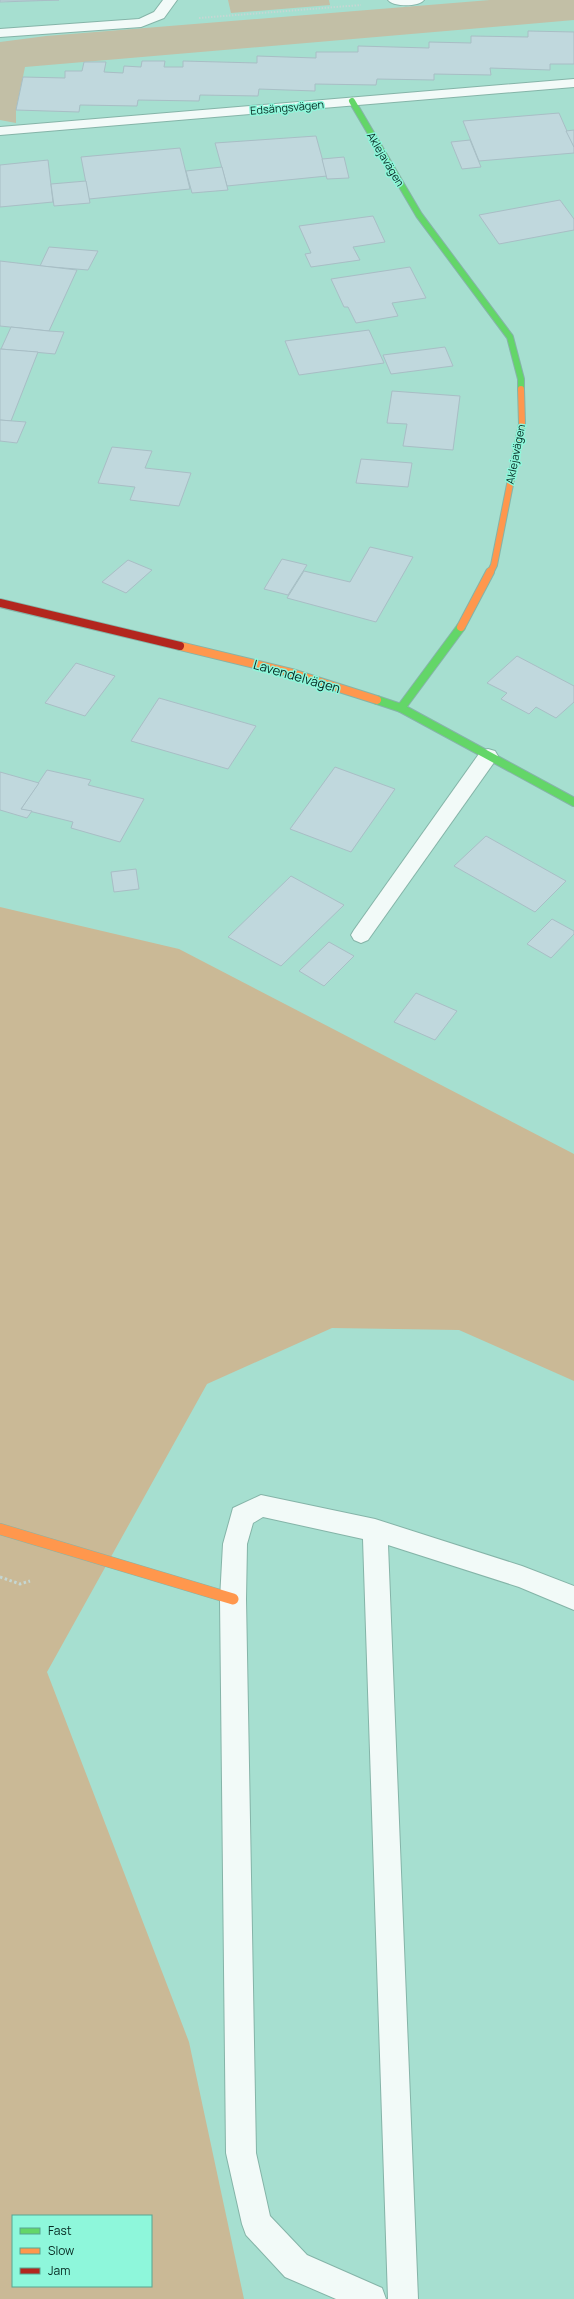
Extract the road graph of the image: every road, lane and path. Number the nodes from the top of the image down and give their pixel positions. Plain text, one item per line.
1 (170, 0) edge
2 (417, 0) edge
3 (399, 1) edge
4 (141, 23) junction
5 (0, 33) edge
6 (574, 83) edge
7 (352, 101) junction
8 (0, 131) edge
9 (0, 603) edge
10 (401, 708) junction
11 (488, 756) junction
12 (574, 802) edge
13 (362, 935) dead end
14 (0, 1529) edge
15 (375, 1530) junction
16 (574, 1598) edge
17 (233, 1599) junction
18 (371, 2299) edge
19 (403, 2299) edge

1 - 4 street
2 - 3 street
3 - 4 path
4 - 5 street
6 - 7 street, Edsängsvägen
7 - 8 street, Edsängsvägen
7 - 10 street, Aklejavägen
9 - 10 street, Lavendelvägen
10 - 11 street, Lavendelvägen
11 - 12 street, Lavendelvägen
11 - 13 street
14 - 17 street
15 - 16 street
15 - 17 street
15 - 19 street
17 - 18 street

